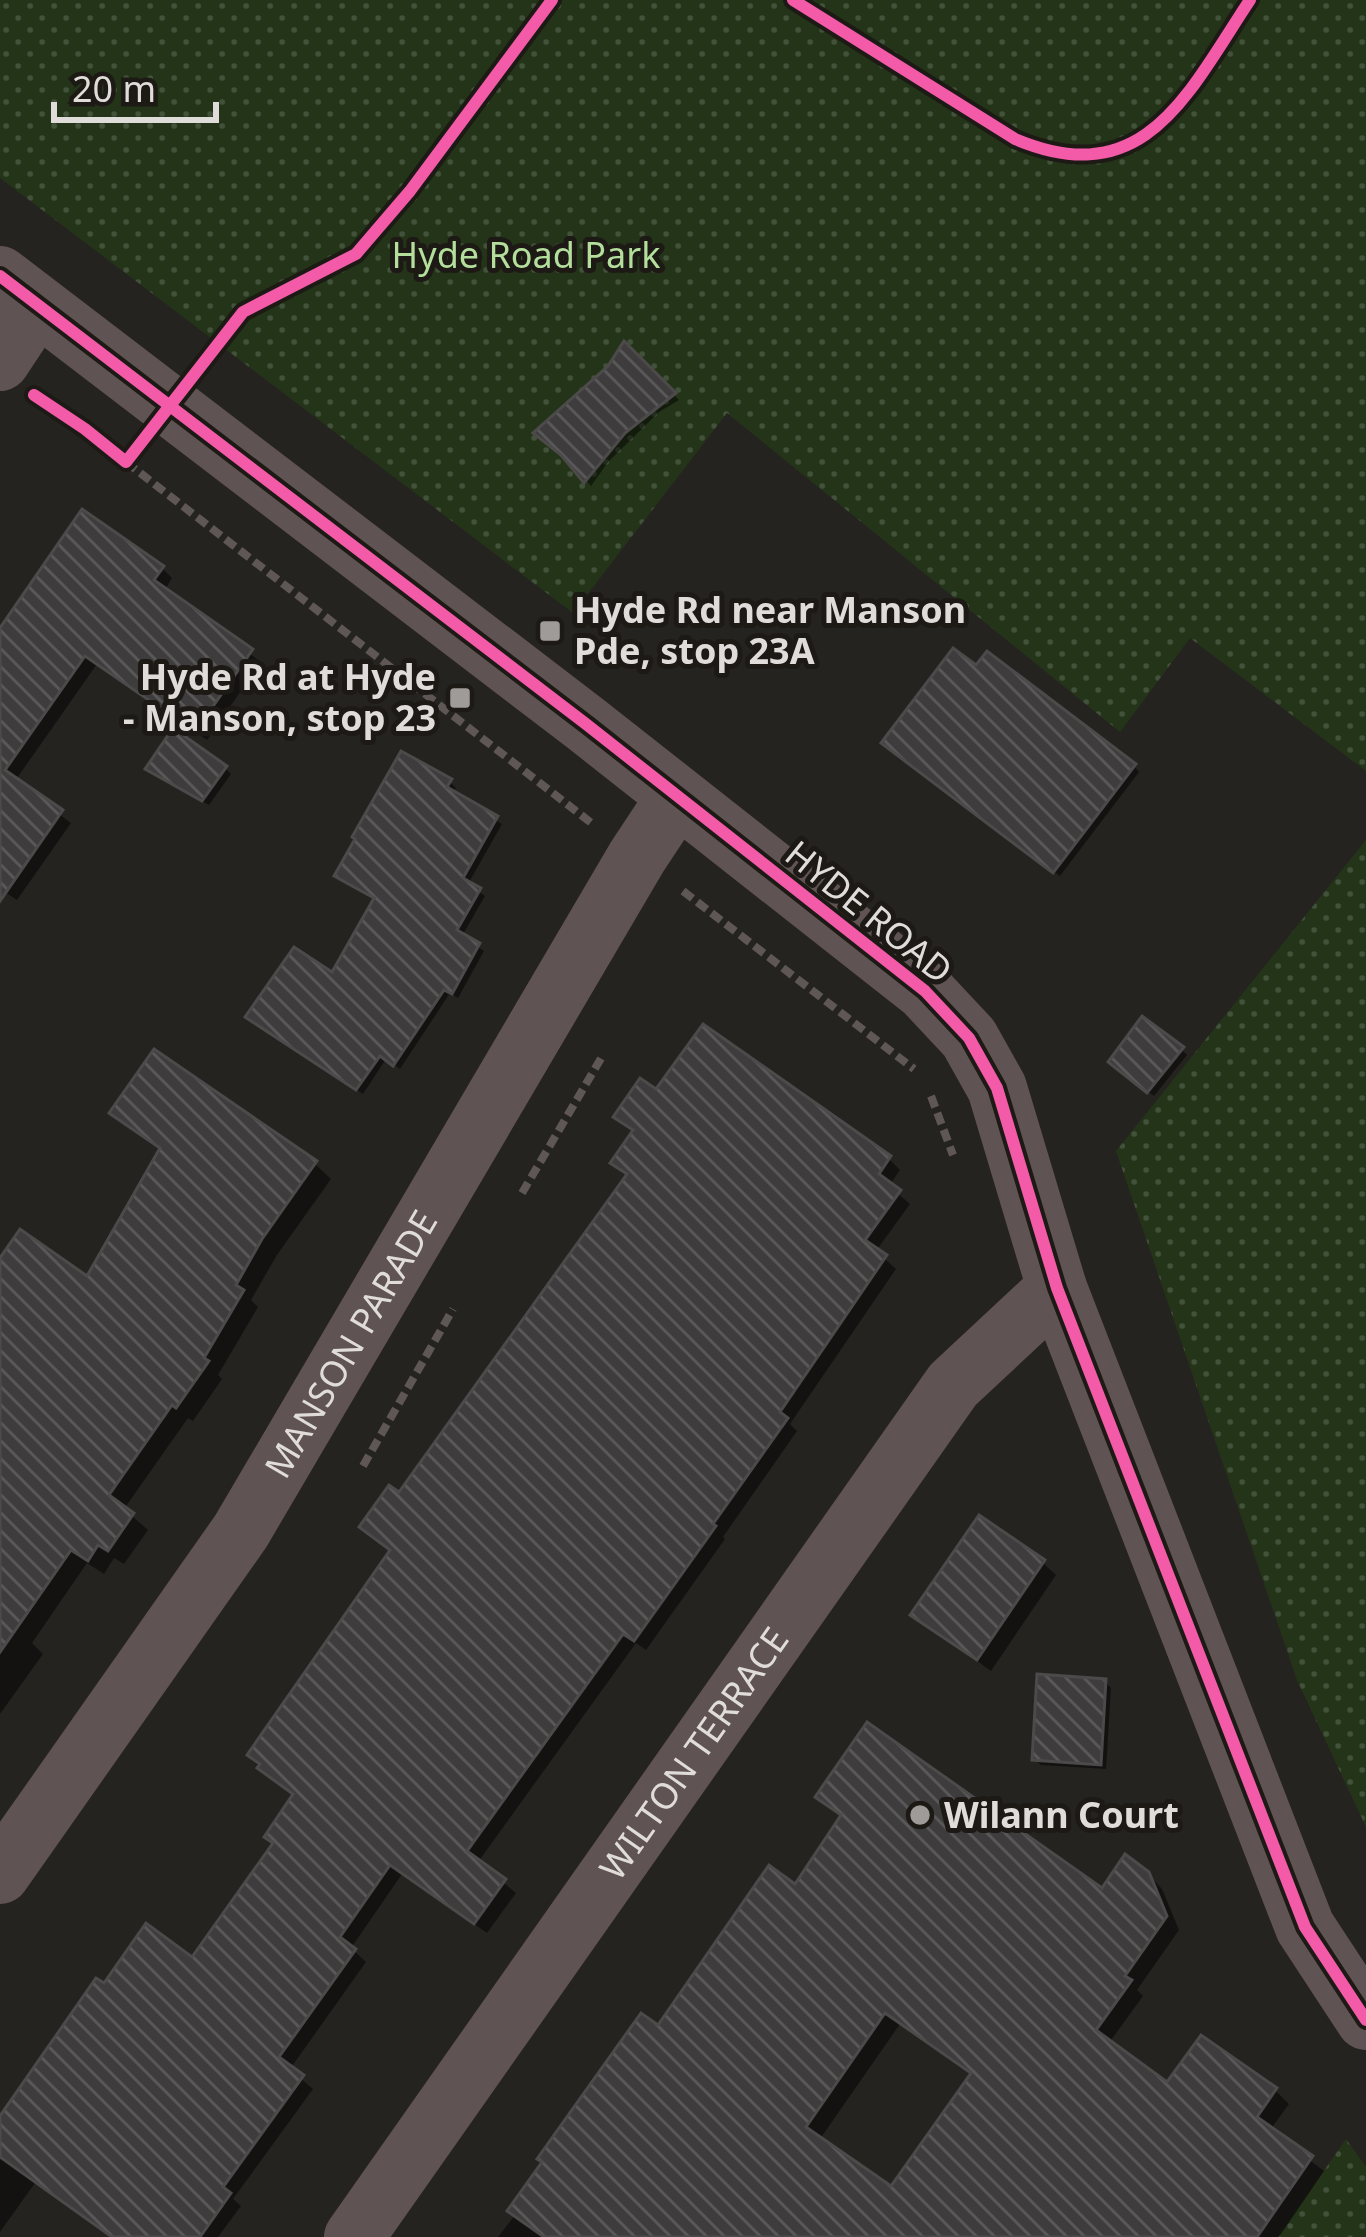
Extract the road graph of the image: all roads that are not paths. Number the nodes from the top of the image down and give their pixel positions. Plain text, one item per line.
1 (19, 290) edge
2 (0, 361) edge
3 (676, 798) junction
4 (1057, 1288) junction
5 (0, 1874) edge
6 (1366, 2020) edge
7 (354, 2237) edge

1 - 2 street
1 - 3 street, HYDE ROAD
3 - 4 street, HYDE ROAD
3 - 5 street, MANSON PARADE
4 - 6 street, HYDE ROAD
4 - 7 street, WILTON TERRACE

